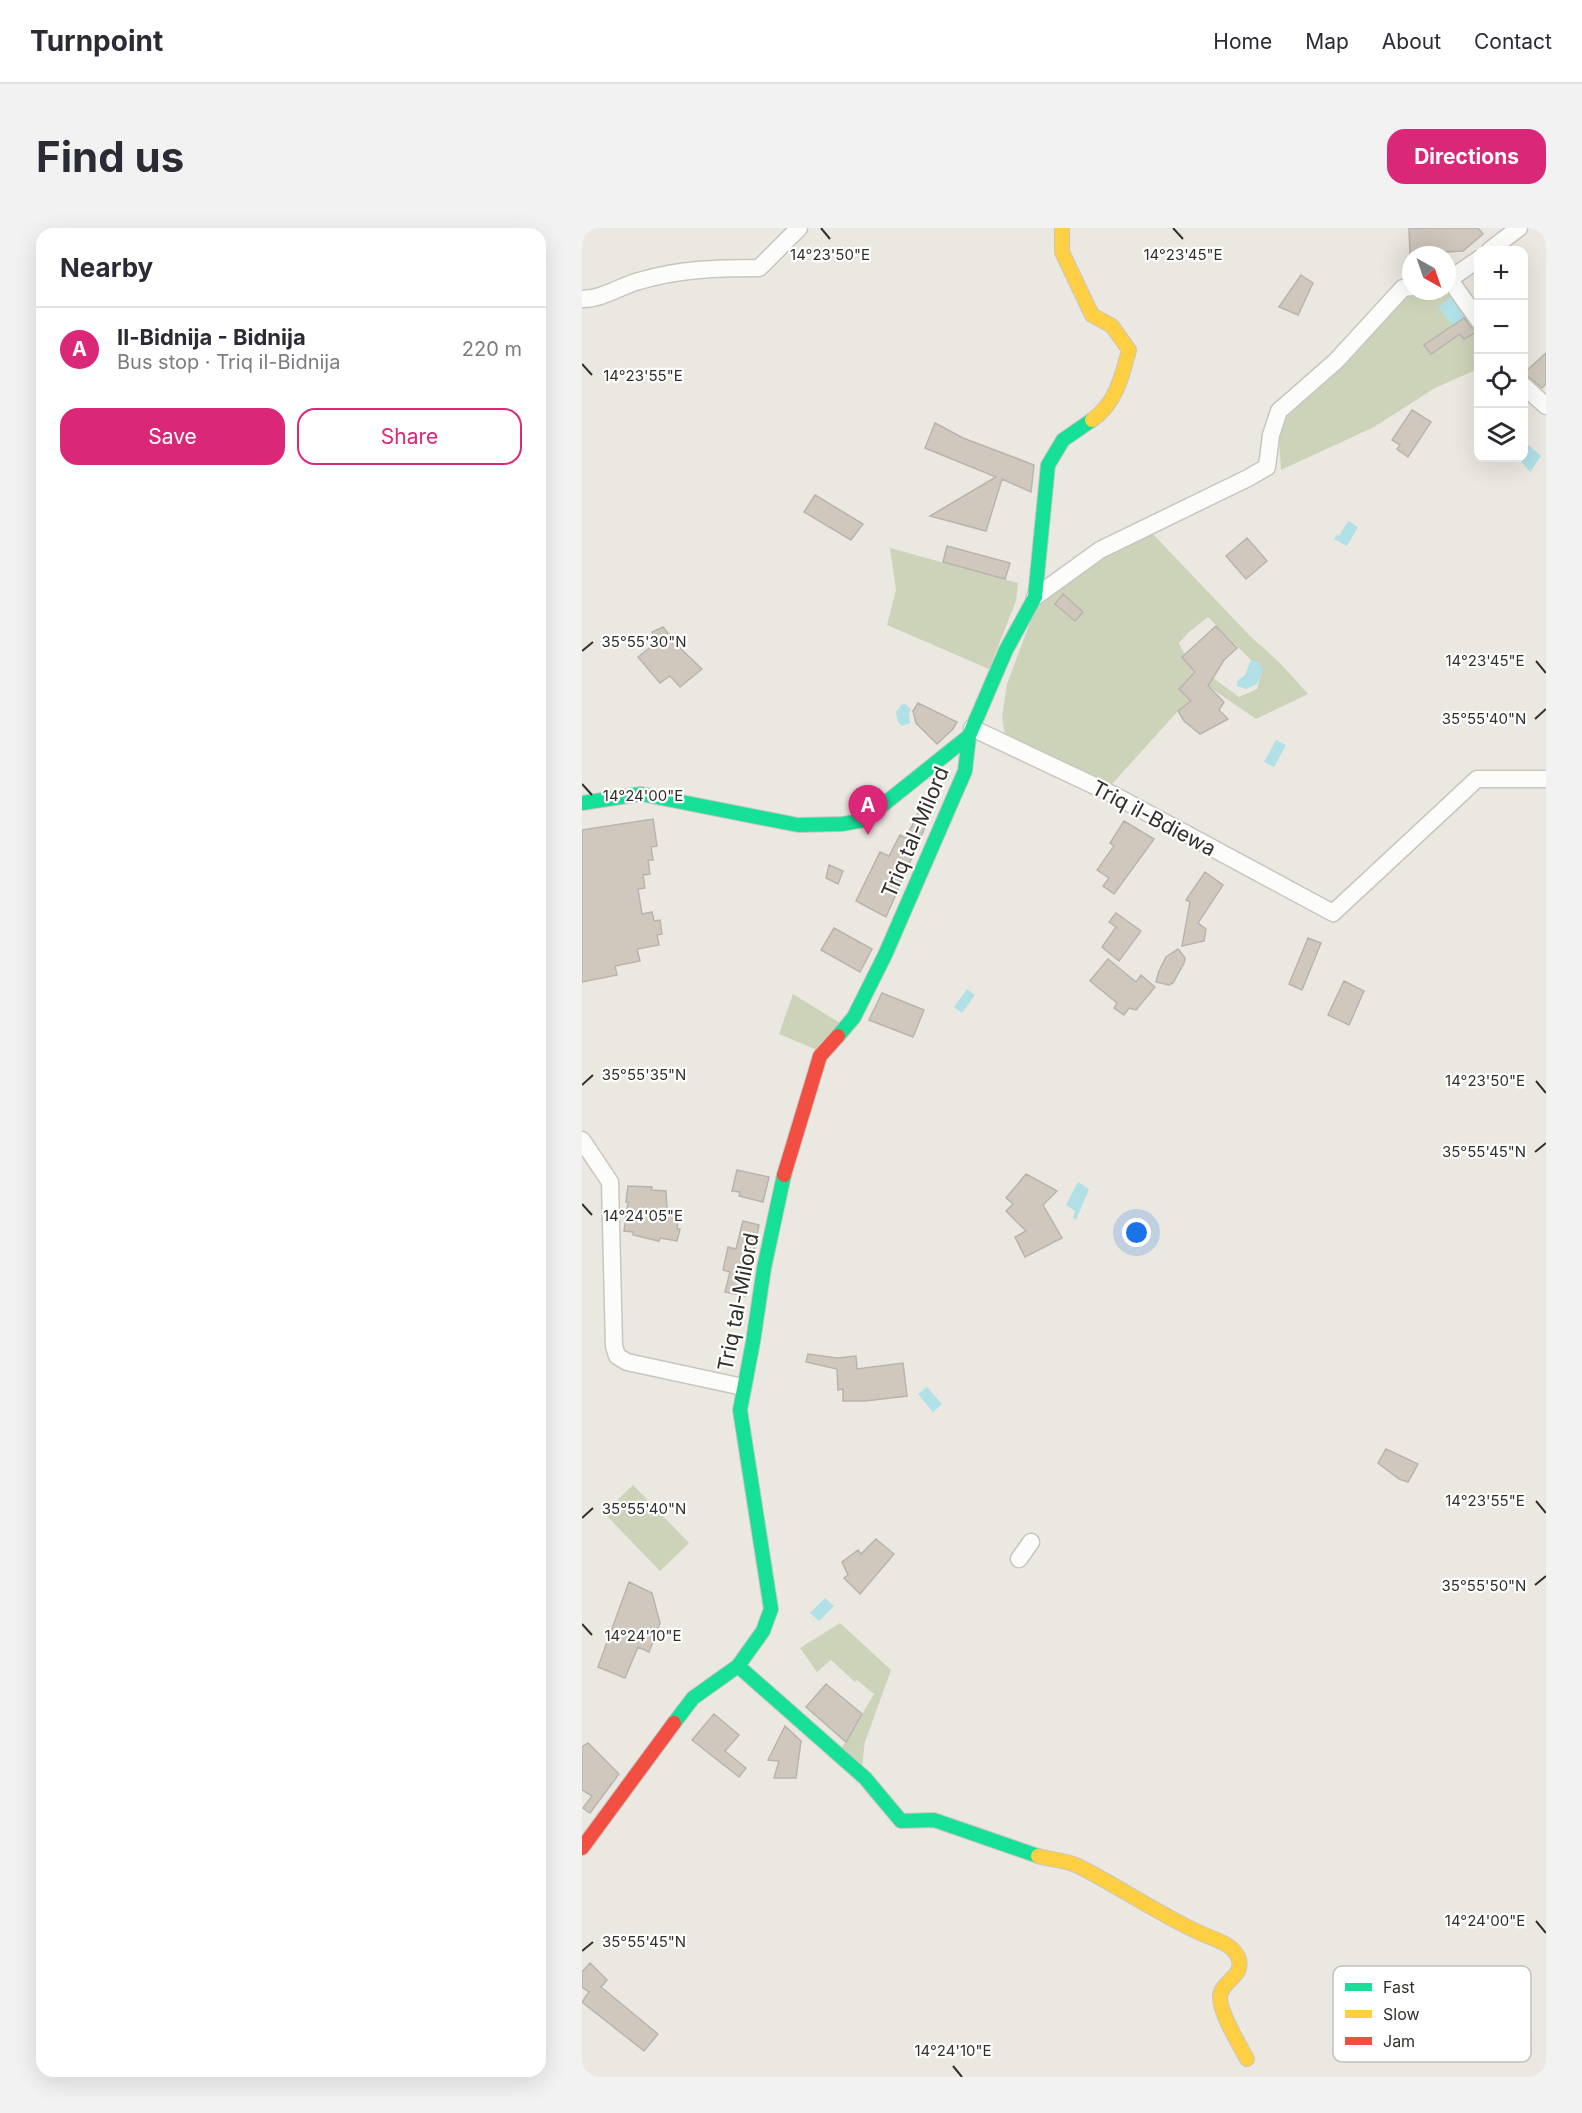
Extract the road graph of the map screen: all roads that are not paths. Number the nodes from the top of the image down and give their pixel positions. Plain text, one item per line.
1 (798, 228) edge
2 (1062, 228) edge
3 (1520, 228) edge
4 (1495, 246) edge
5 (1474, 262) edge
6 (1456, 275) edge
7 (1402, 289) edge
8 (1456, 290) edge
9 (582, 299) edge
10 (1474, 314) edge
11 (1528, 390) edge
12 (1546, 406) edge
13 (1035, 597) junction
14 (970, 732) junction
15 (1546, 779) edge
16 (582, 803) edge
17 (582, 1140) edge
18 (743, 1387) junction
19 (1031, 1542) dead end
20 (1019, 1559) dead end
21 (738, 1666) junction
22 (582, 1848) edge
23 (1247, 2059) dead end

1 - 9 street
2 - 13 street
3 - 4 street
5 - 6 street
7 - 13 street
8 - 10 street
11 - 12 street
13 - 14 street
14 - 15 street, Triq il-Bdiewa
14 - 16 street
14 - 18 street, Triq tal-Milord
17 - 18 street
18 - 21 street, Triq tal-Milord
19 - 20 street
21 - 22 street, Triq tal-Milord
21 - 23 street

